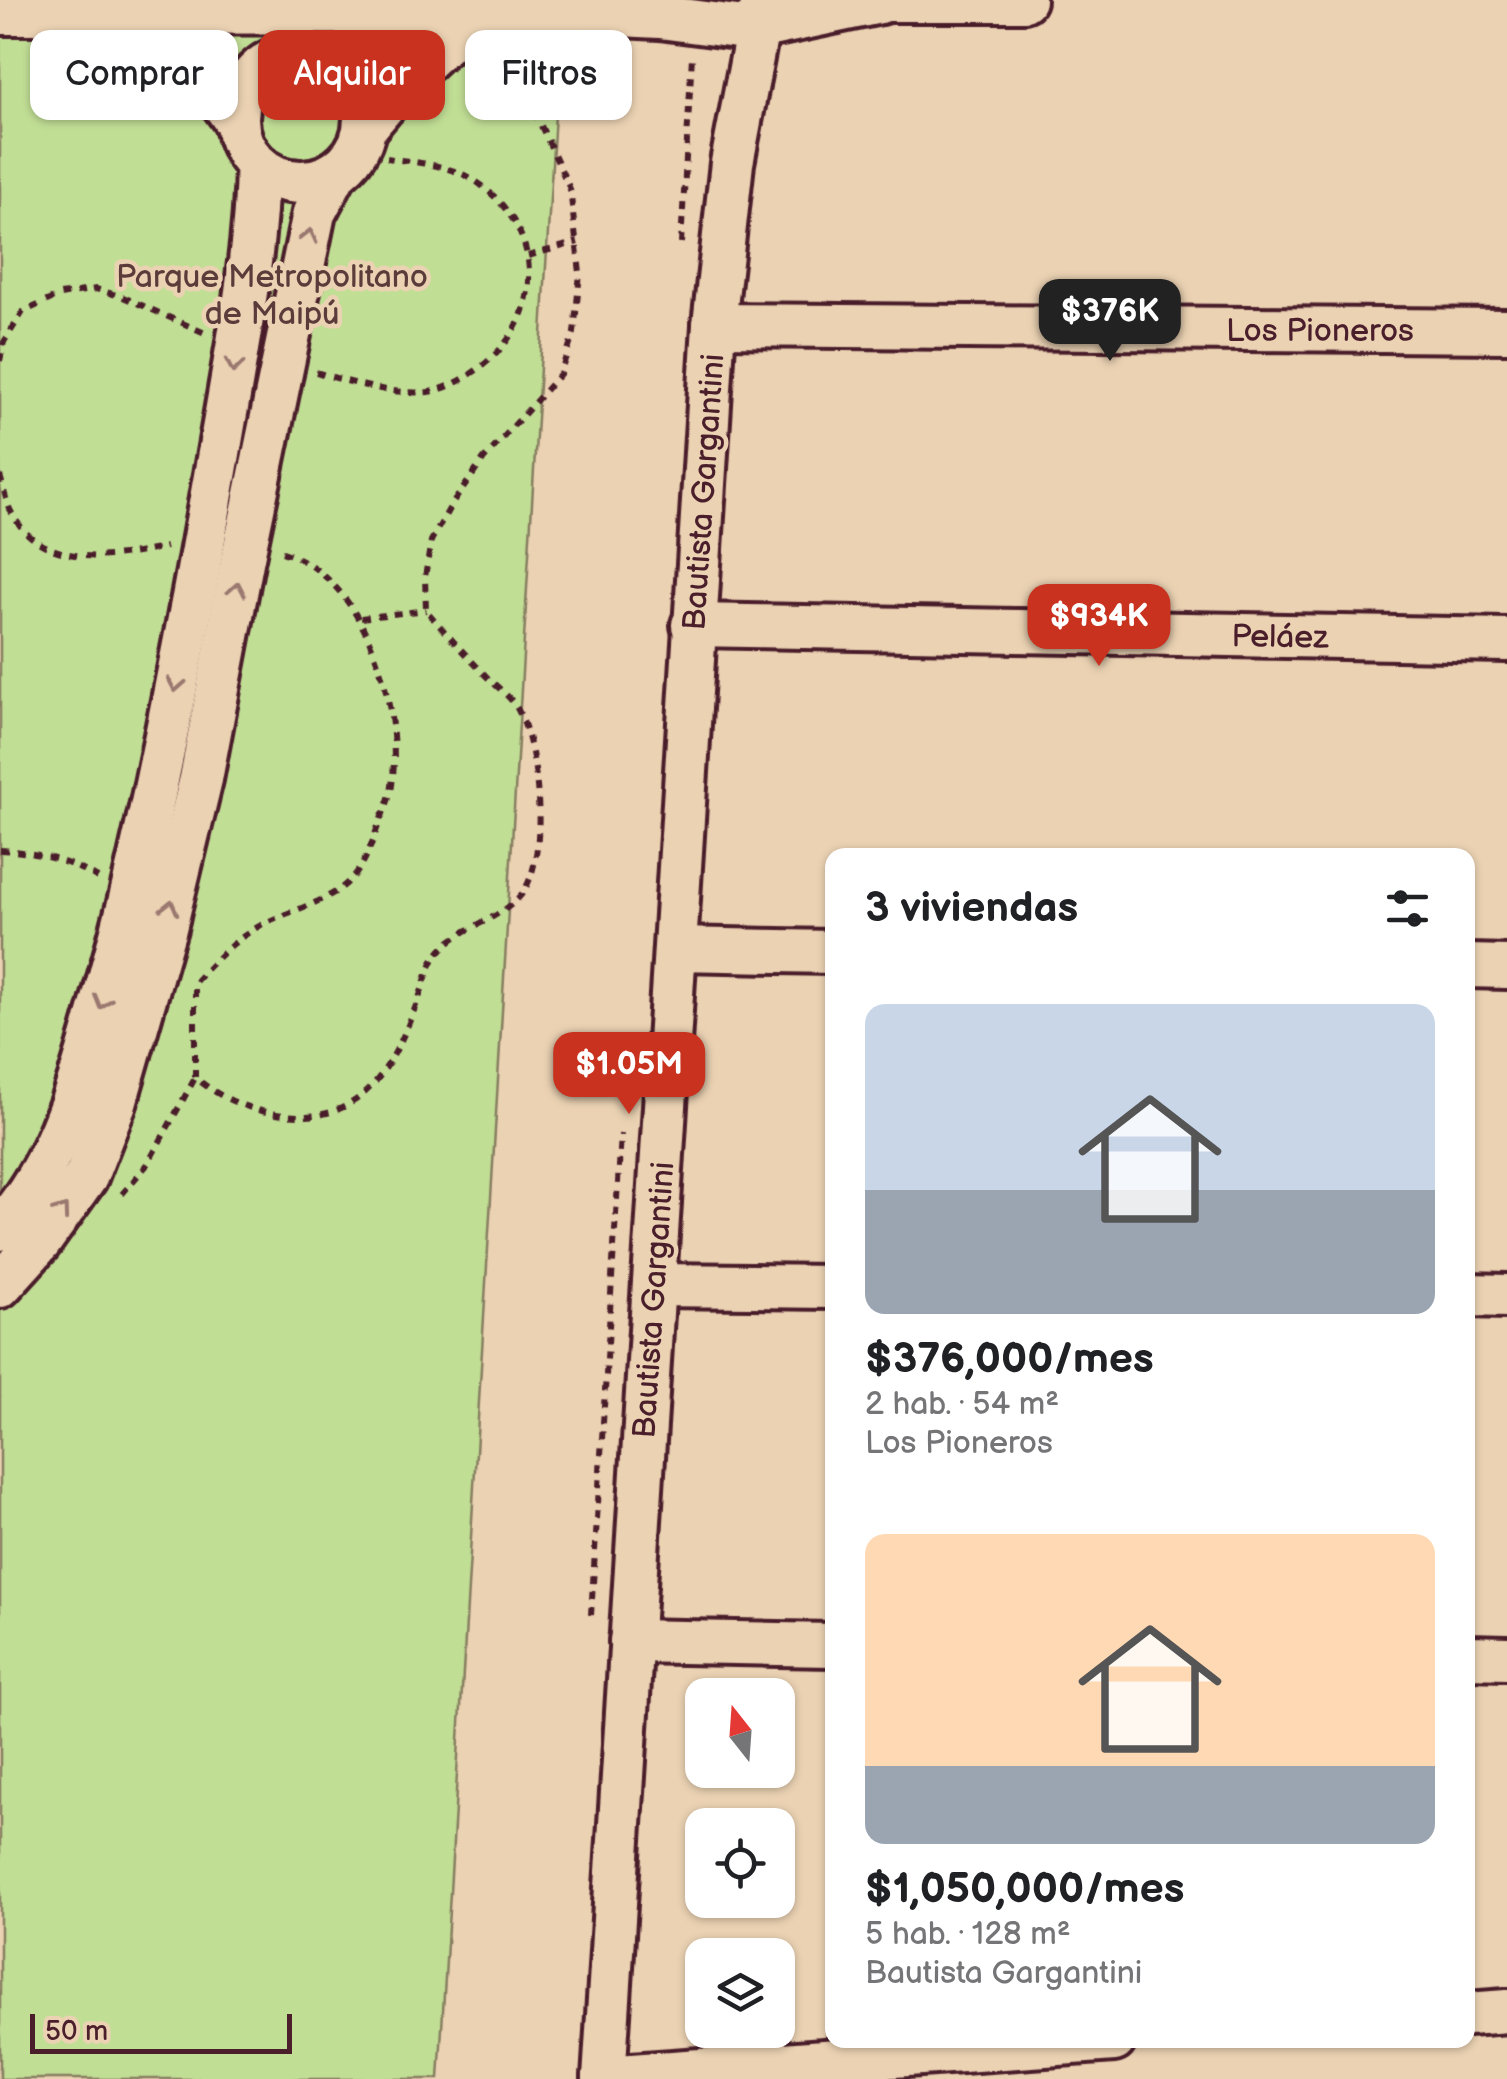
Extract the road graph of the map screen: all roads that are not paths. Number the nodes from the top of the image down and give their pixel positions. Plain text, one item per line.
1 (648, 0) edge
2 (1024, 0) edge
3 (868, 1) edge
4 (84, 12) junction
5 (561, 12) junction
6 (0, 13) edge
7 (499, 13) junction
8 (746, 13) edge
9 (266, 30) edge
10 (344, 30) edge
11 (258, 72) edge
12 (357, 120) edge
13 (237, 124) junction
14 (353, 150) junction
15 (257, 165) junction
16 (714, 325) junction
17 (1507, 331) edge
18 (225, 542) junction
19 (693, 625) junction
20 (1507, 640) edge
21 (676, 949) junction
22 (825, 952) edge
23 (1475, 966) edge
24 (1507, 967) edge
25 (0, 1229) edge
26 (654, 1284) junction
27 (0, 1286) edge
28 (825, 1287) edge
29 (1475, 1295) edge
30 (1507, 1296) edge
31 (630, 1641) junction
32 (825, 1645) edge
33 (1475, 1657) edge
34 (1507, 1658) edge
35 (1507, 2012) edge
36 (1475, 2014) edge
37 (1007, 2048) edge
38 (604, 2078) edge

1 - 5 street
2 - 3 street
3 - 8 street
4 - 6 street
4 - 9 street
4 - 13 street
5 - 7 street
5 - 8 street
7 - 10 street
7 - 14 street
8 - 16 street, Bautista Gargantini
11 - 13 street
12 - 14 street
13 - 15 street
14 - 15 street
18 -> 14 street
15 -> 18 street
16 - 17 street, Los Pioneros
16 - 19 street, Bautista Gargantini
18 -> 25 street
27 -> 18 street
19 - 20 street, Peláez
19 - 21 street, Bautista Gargantini
21 - 22 street
21 - 26 street, Bautista Gargantini
23 - 24 street
26 - 28 street
26 - 31 street, Bautista Gargantini
29 - 30 street
31 - 32 street
31 - 38 street, Bautista Gargantini
33 - 34 street
35 - 36 street
37 - 38 street

